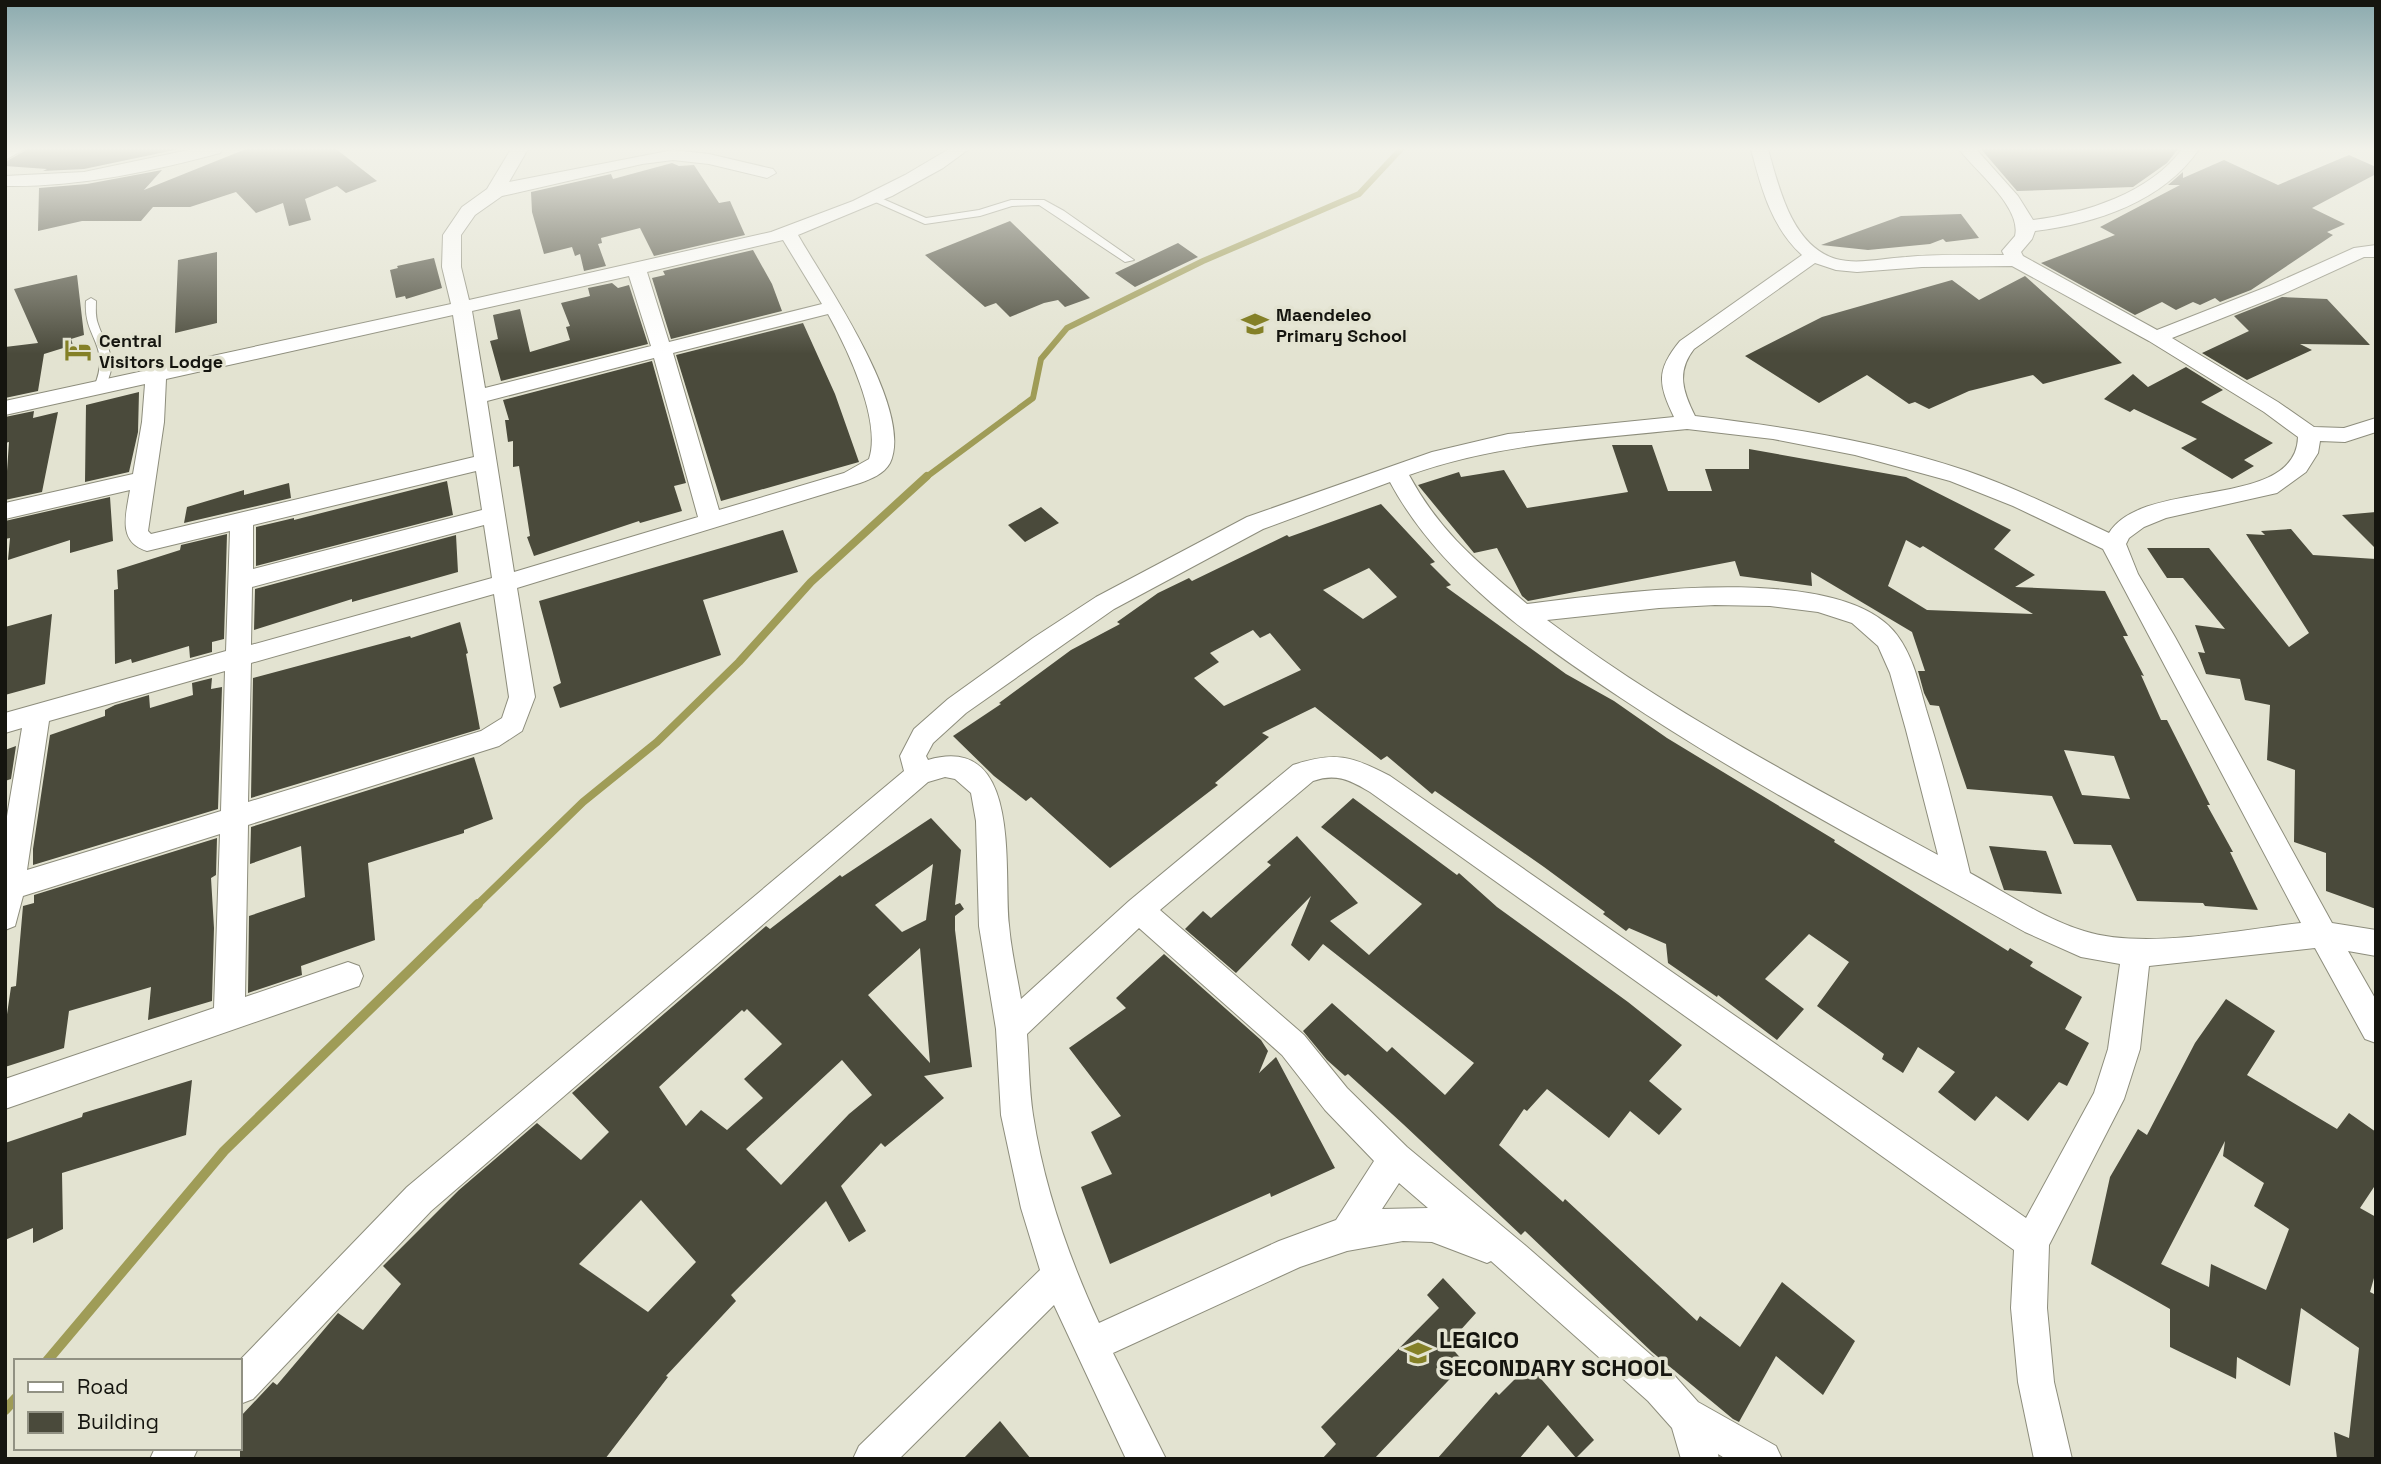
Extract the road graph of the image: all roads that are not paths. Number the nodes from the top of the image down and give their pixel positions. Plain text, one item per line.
1 (464, 217) edge
2 (827, 217) edge
3 (917, 217) edge
4 (950, 217) edge
5 (1067, 217) edge
6 (1785, 217) edge
7 (2022, 217) edge
8 (2082, 217) edge
9 (2027, 226) junction
10 (2376, 231) edge
11 (788, 233) junction
12 (2368, 251) edge
13 (1815, 254) junction
14 (1129, 260) dead end
15 (2016, 260) junction
16 (635, 267) junction
17 (91, 302) dead end
18 (832, 307) junction
19 (462, 309) junction
20 (2156, 337) junction
21 (660, 350) junction
22 (156, 375) junction
23 (100, 387) junction
24 (475, 397) junction
25 (5, 408) edge
26 (1687, 422) junction
27 (2376, 425) edge
28 (2309, 434) junction
29 (2345, 435) junction
30 (2376, 449) edge
31 (485, 462) junction
32 (1395, 471) junction
33 (145, 479) junction
34 (5, 511) edge
35 (493, 515) junction
36 (710, 520) junction
37 (242, 522) junction
38 (2113, 544) junction
39 (241, 582) junction
40 (503, 582) junction
41 (1522, 614) junction
42 (239, 657) junction
43 (37, 715) junction
44 (5, 723) edge
45 (919, 774) junction
46 (234, 820) junction
47 (1958, 882) junction
48 (7, 888) edge
49 (1139, 910) junction
50 (5, 917) edge
51 (2322, 934) junction
52 (2376, 943) edge
53 (2136, 954) junction
54 (348, 976) dead end
55 (229, 1017) junction
56 (1011, 1029) junction
57 (2376, 1029) edge
58 (5, 1094) edge
59 (1395, 1159) junction
60 (1348, 1232) junction
61 (2032, 1242) junction
62 (1514, 1258) junction
63 (1059, 1276) junction
64 (1090, 1345) junction
65 (242, 1383) edge
66 (1685, 1415) junction
67 (872, 1459) edge
68 (1147, 1459) edge
69 (1700, 1459) edge
70 (1763, 1459) edge
71 (2053, 1459) edge

1 - 19 street
2 - 11 street
3 - 4 lane
5 - 14 lane
6 - 13 street
7 - 9 street
8 - 9 street
9 - 15 street
10 - 12 street
11 - 16 street
11 - 18 street
12 - 20 street
13 - 15 street
13 - 26 street
15 - 20 street
16 - 19 street
16 - 21 street
17 - 23 lane
18 - 21 street
18 - 36 street
19 - 22 street
19 - 24 street
20 - 28 street
21 - 24 street
21 - 36 street
22 - 23 street
22 - 33 street
23 - 25 street
24 - 31 street
26 - 32 street
26 - 38 street
27 - 29 street
28 - 29 street
28 - 38 street
29 - 30 street
31 - 35 street
31 - 37 street
32 - 41 street
32 - 45 street
33 - 34 street
33 - 37 street
35 - 39 street
35 - 40 street
36 - 40 street
37 - 39 street
38 - 51 street
39 - 42 street
40 - 42 street
40 - 46 street
41 - 47 street
41 - 47 street
42 - 43 street
42 - 46 street
43 - 44 street
43 - 48 street
45 - 56 street
45 - 65 street
46 - 48 street
46 - 55 street
47 - 53 street
48 - 50 street
49 - 56 street
49 - 59 street
49 - 61 street
51 - 52 street
51 - 53 street
51 - 57 street
53 - 61 street
54 - 55 street
55 - 58 street
56 - 63 street
59 - 60 street
59 - 62 street
60 - 62 street
60 - 64 street
61 - 71 street
62 - 66 street
63 - 64 street
63 - 67 street
64 - 68 street
66 - 69 street
66 - 70 street

